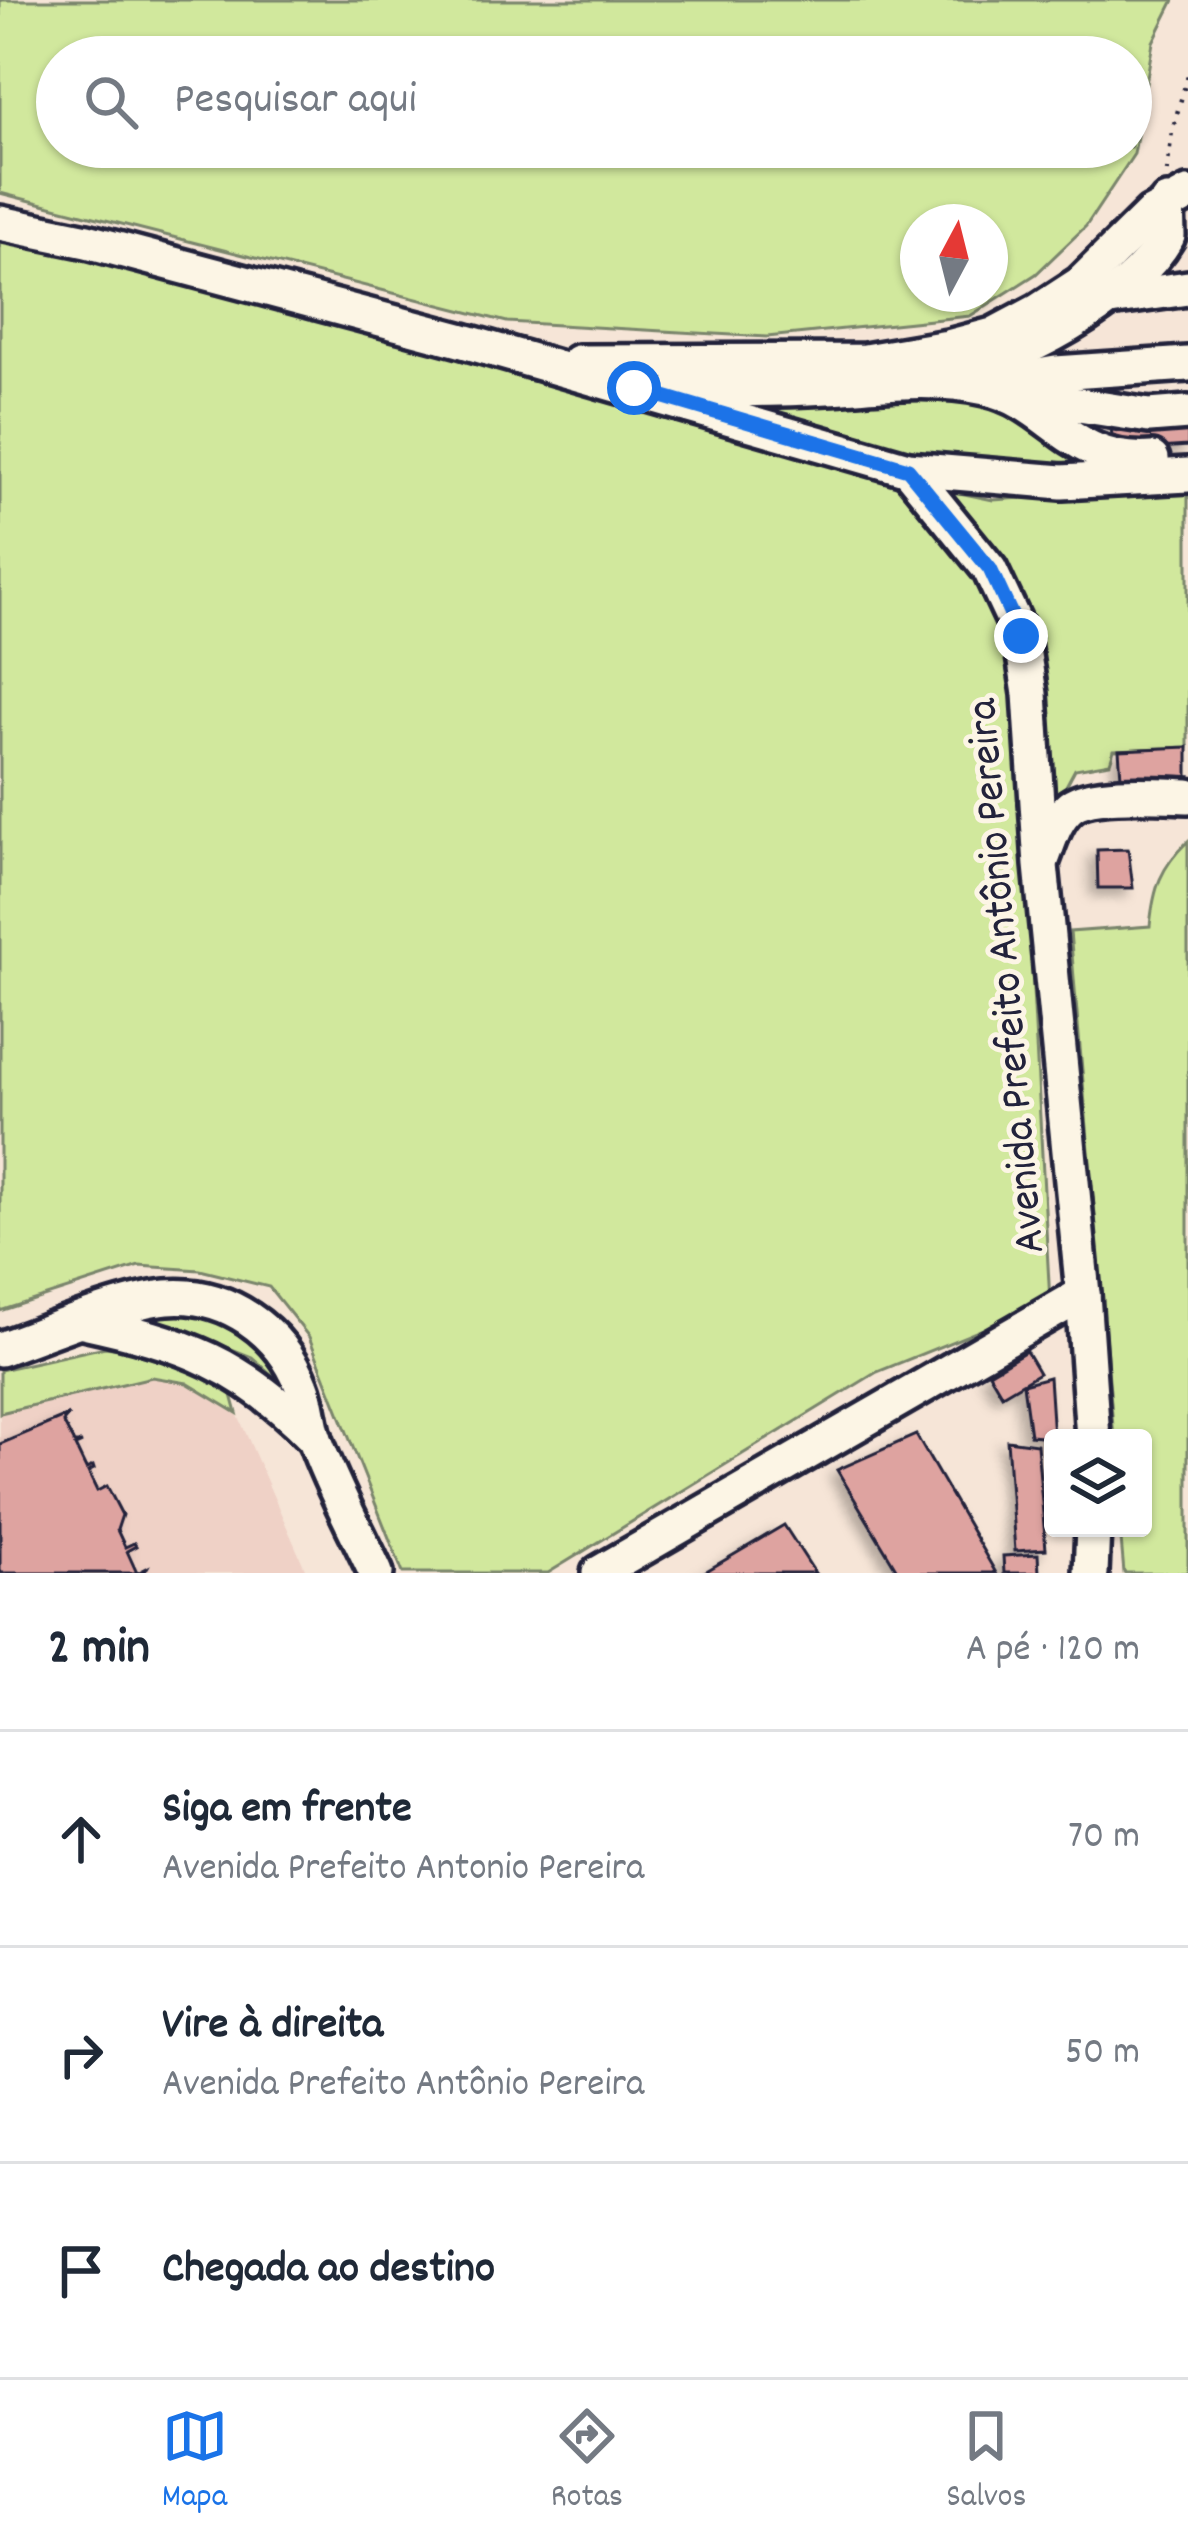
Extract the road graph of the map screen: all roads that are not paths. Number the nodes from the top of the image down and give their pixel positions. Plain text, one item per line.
1 (1178, 198) edge
2 (0, 224) edge
3 (1130, 234) junction
4 (1178, 247) edge
5 (1188, 288) edge
6 (1108, 299) junction
7 (535, 362) junction
8 (1188, 364) edge
9 (912, 379) junction
10 (634, 388) junction
11 (991, 390) junction
12 (1188, 413) edge
13 (1188, 456) edge
14 (908, 469) junction
15 (1188, 475) edge
16 (1188, 796) edge
17 (1041, 865) junction
18 (1083, 1294) junction
19 (81, 1321) junction
20 (0, 1348) edge
21 (1092, 1429) edge
22 (315, 1439) junction
23 (1093, 1537) edge
24 (376, 1573) edge
25 (599, 1573) edge
26 (1091, 1573) edge

1 - 3 street
1 - 4 street
2 - 7 street
3 - 4 street
3 - 7 street
4 - 6 street
5 - 6 street
6 - 9 street
7 - 10 street
8 - 11 street
9 - 10 street
9 - 11 street
10 - 14 street
11 - 12 street
11 - 13 street
14 - 15 street
14 - 17 street, Avenida Prefeito Antônio Pereira
16 - 17 street
17 - 18 street, Avenida Prefeito Antônio Pereira
18 - 21 street, Avenida Prefeito Antônio Pereira
18 - 25 street
19 - 20 street
19 - 22 street
19 - 22 street
22 - 24 street
23 - 26 street

